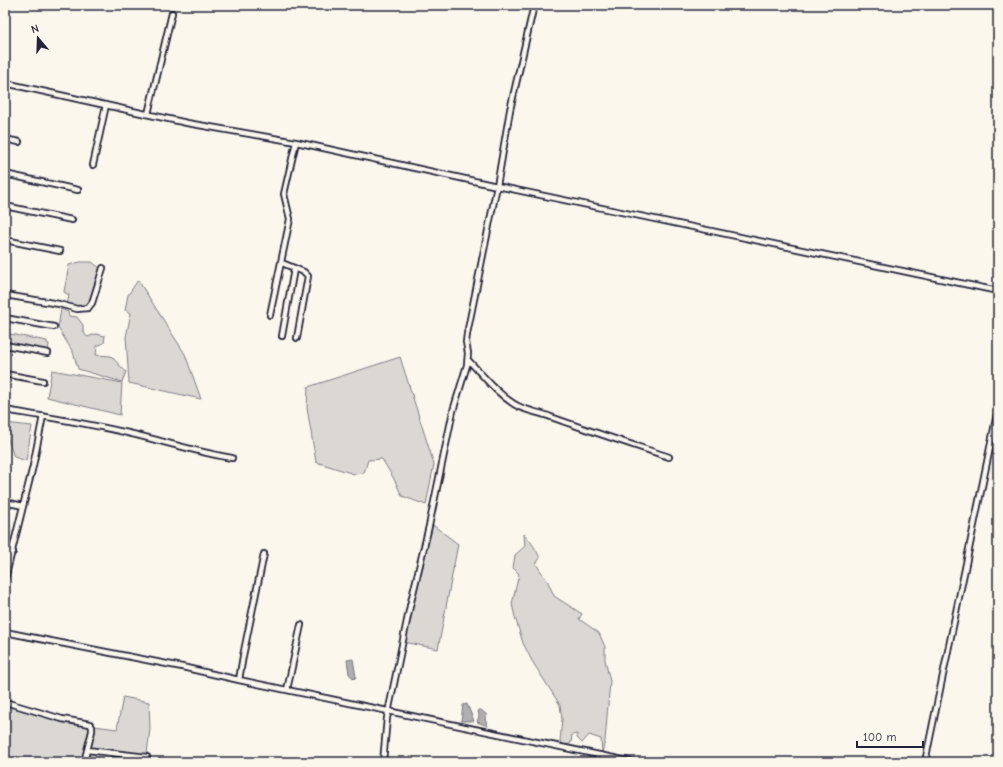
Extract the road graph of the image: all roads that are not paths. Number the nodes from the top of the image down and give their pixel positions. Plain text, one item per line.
1 (534, 5) edge
2 (172, 12) dead end
3 (5, 83) edge
4 (106, 105) junction
5 (148, 114) junction
6 (5, 139) edge
7 (19, 142) dead end
8 (296, 142) junction
9 (93, 166) dead end
10 (5, 174) edge
11 (498, 186) junction
12 (78, 190) dead end
13 (5, 206) edge
14 (72, 220) dead end
15 (5, 240) edge
16 (60, 251) dead end
17 (282, 263) junction
18 (103, 268) dead end
19 (294, 269) junction
20 (998, 291) edge
21 (5, 295) edge
22 (270, 315) dead end
23 (5, 318) edge
24 (54, 327) dead end
25 (282, 336) dead end
26 (297, 338) dead end
27 (5, 345) edge
28 (48, 353) dead end
29 (468, 360) junction
30 (5, 374) edge
31 (43, 382) dead end
32 (998, 409) edge
33 (5, 410) edge
34 (43, 416) junction
35 (669, 457) dead end
36 (232, 458) dead end
37 (5, 502) edge
38 (23, 506) junction
39 (5, 550) edge
40 (13, 552) junction
41 (264, 554) dead end
42 (5, 579) edge
43 (300, 625) dead end
44 (5, 632) edge
45 (239, 680) junction
46 (287, 690) junction
47 (5, 702) edge
48 (389, 711) junction
49 (87, 750) junction
50 (147, 757) dead end
51 (84, 762) edge
52 (383, 762) edge
53 (633, 762) edge
54 (925, 762) edge

1 - 11 street
2 - 5 street
3 - 4 street
4 - 5 street
4 - 9 street
5 - 8 street
6 - 7 street
8 - 11 street
8 - 17 street
10 - 12 street
11 - 20 street
11 - 29 street
13 - 14 street
15 - 16 street
17 - 19 street
17 - 22 street
18 - 21 street
19 - 25 street
19 - 26 street
23 - 24 street
27 - 28 street
29 - 35 street
29 - 48 street
30 - 31 street
32 - 54 street
33 - 34 street
34 - 36 street
34 - 38 street
37 - 38 street
38 - 40 street
39 - 40 street
40 - 42 street
41 - 45 street
43 - 46 street
44 - 45 street
45 - 46 street
46 - 48 street
47 - 49 street
48 - 52 street
48 - 53 street
49 - 50 street
49 - 51 street

